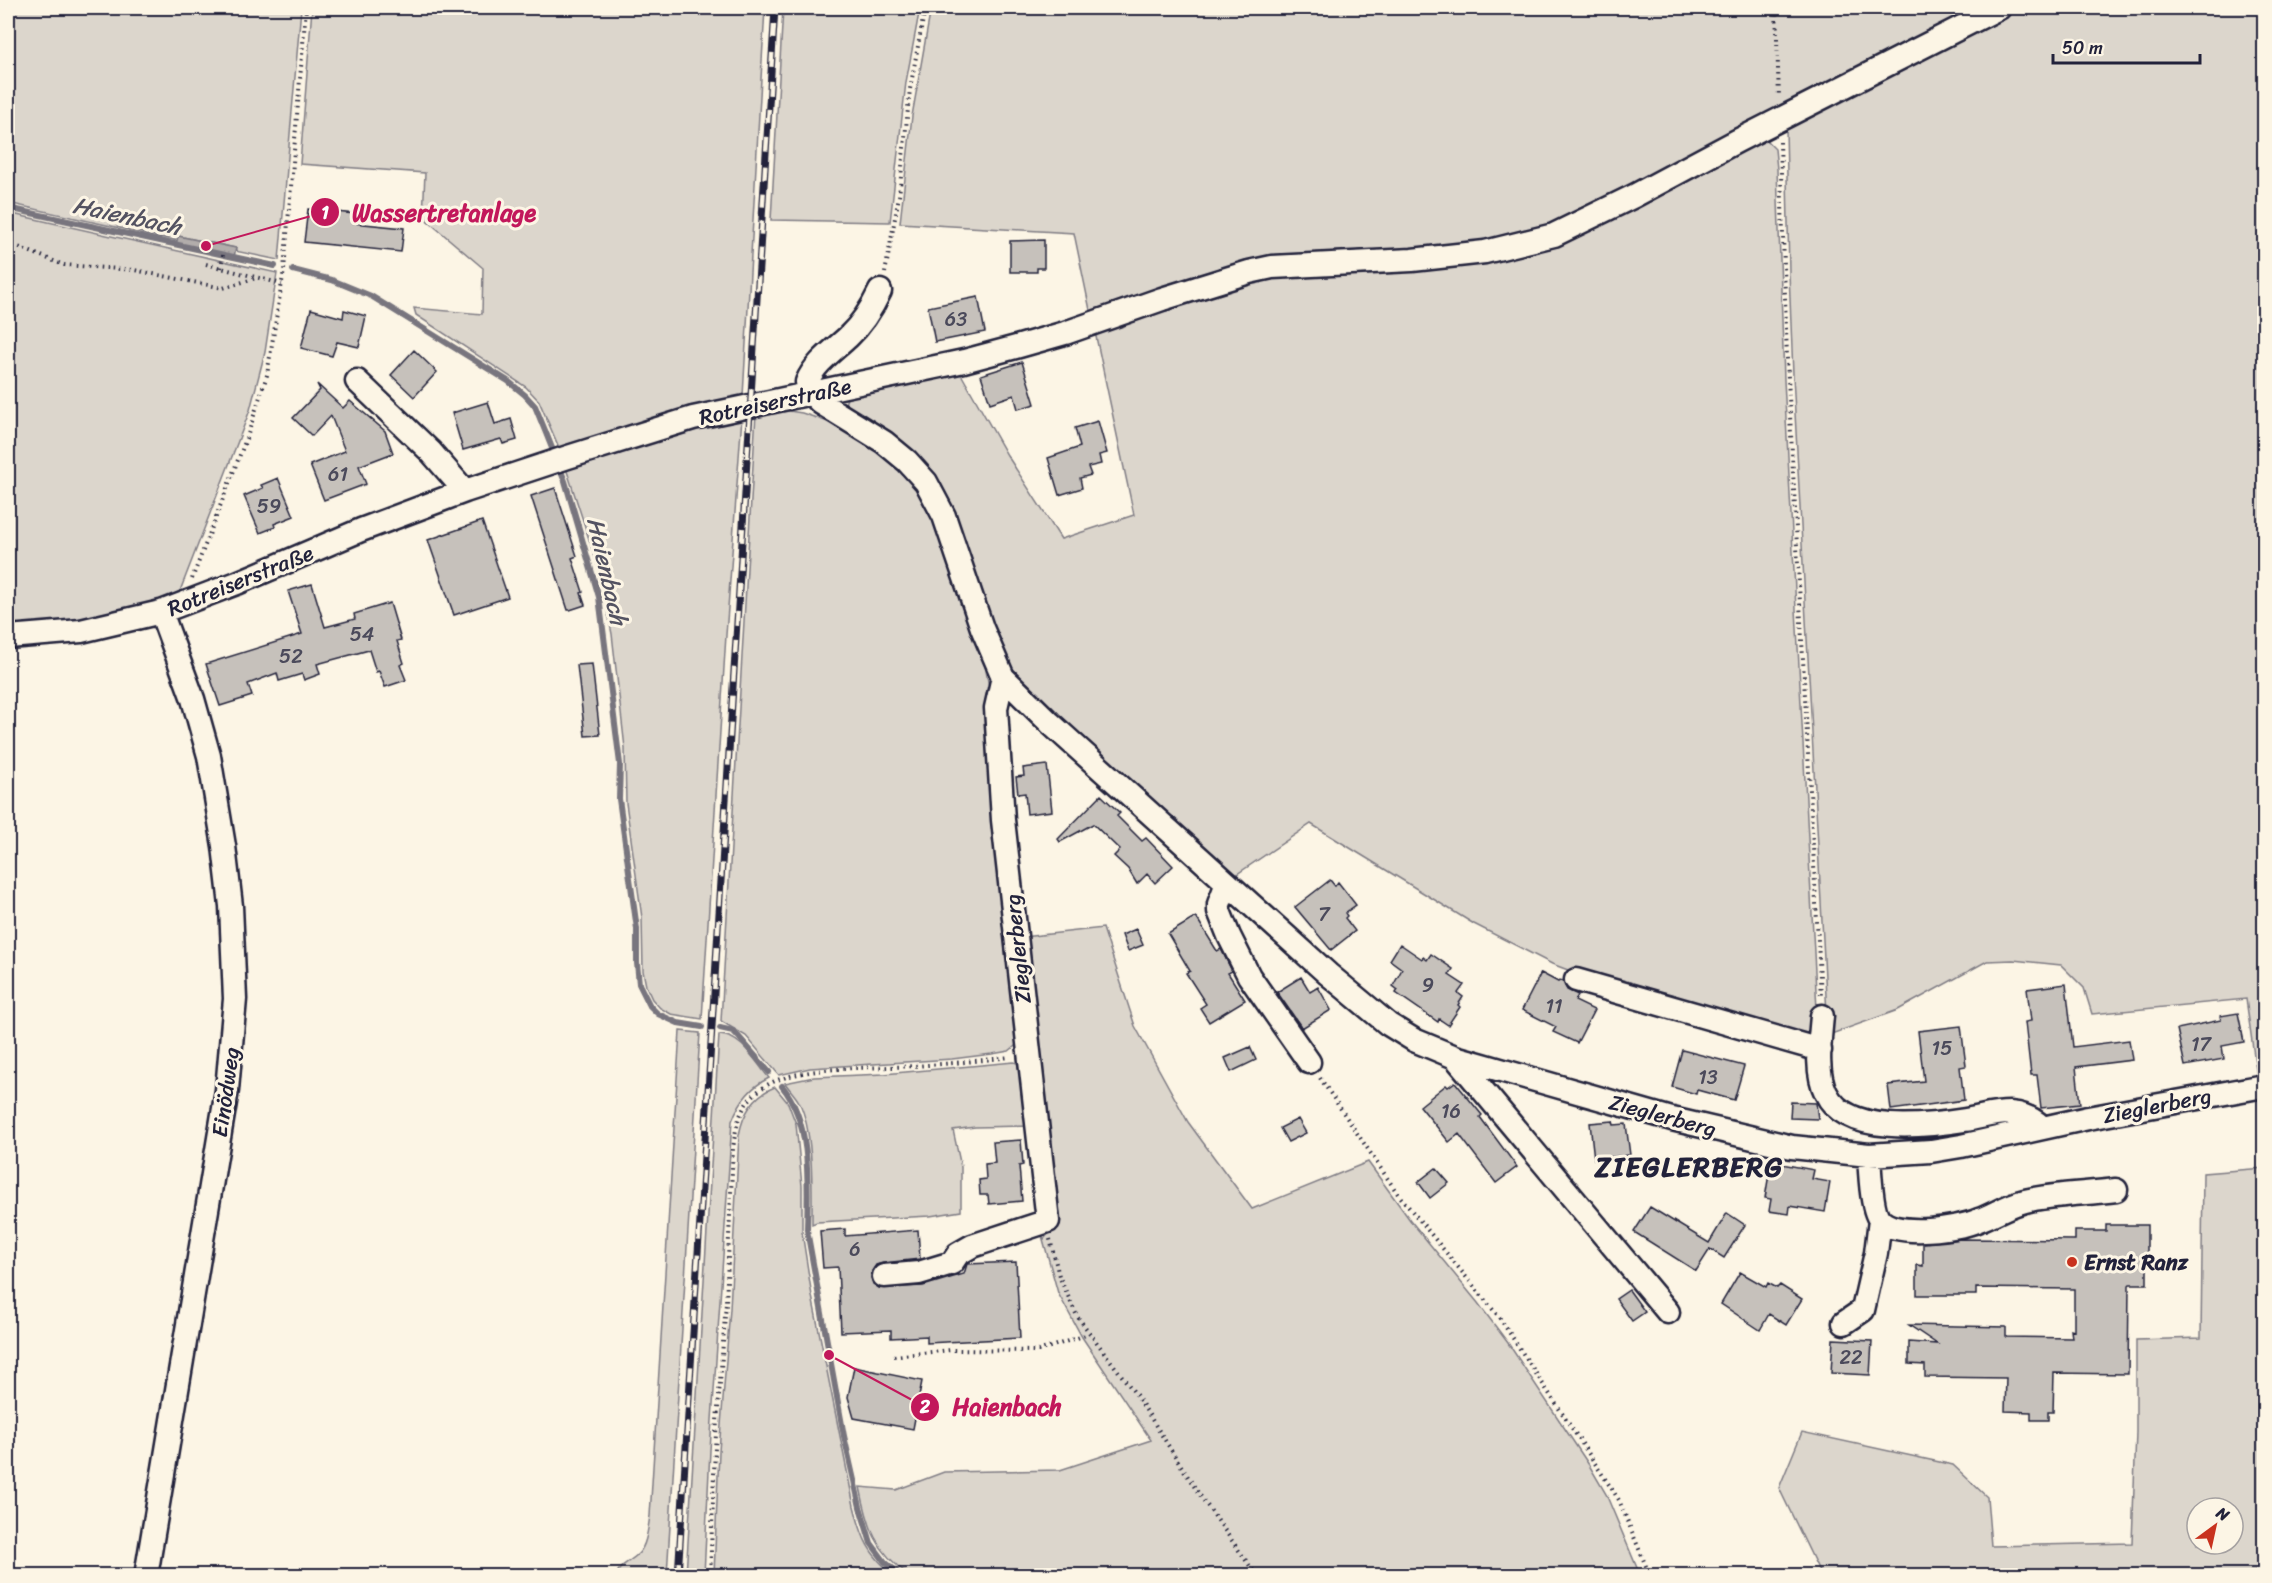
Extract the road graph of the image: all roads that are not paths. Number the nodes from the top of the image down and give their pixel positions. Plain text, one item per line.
1 (1999, 8) edge
2 (880, 291) road end
3 (357, 381) dead end
4 (810, 392) junction
5 (465, 491) junction
6 (161, 612) junction
7 (8, 638) edge
8 (1003, 677) junction
9 (1227, 883) junction
10 (1576, 980) dead end
11 (1822, 1016) road end
12 (1820, 1050) junction
13 (1455, 1057) junction
14 (1309, 1062) road end
15 (2265, 1086) edge
16 (2042, 1127) junction
17 (1869, 1155) junction
18 (2116, 1190) dead end
19 (1880, 1220) junction
20 (884, 1276) dead end
21 (1668, 1312) dead end
22 (1844, 1323) dead end
23 (146, 1575) edge

1 - 4 street, Rotreiserstraße
2 - 4 street
3 - 5 street
4 - 5 street, Rotreiserstraße
4 - 8 street, Zieglerberg
5 - 6 street, Rotreiserstraße
6 - 7 street, Rotreiserstraße
6 - 23 street, Einödweg
8 - 9 street, Zieglerberg
8 - 20 street, Zieglerberg
9 - 13 street, Zieglerberg
9 - 14 street
10 - 12 street
11 - 12 street
12 - 16 street
13 - 17 street, Zieglerberg
13 - 21 street
15 - 16 street, Zieglerberg
16 - 17 street, Zieglerberg
17 - 19 street
18 - 19 street
19 - 22 street

